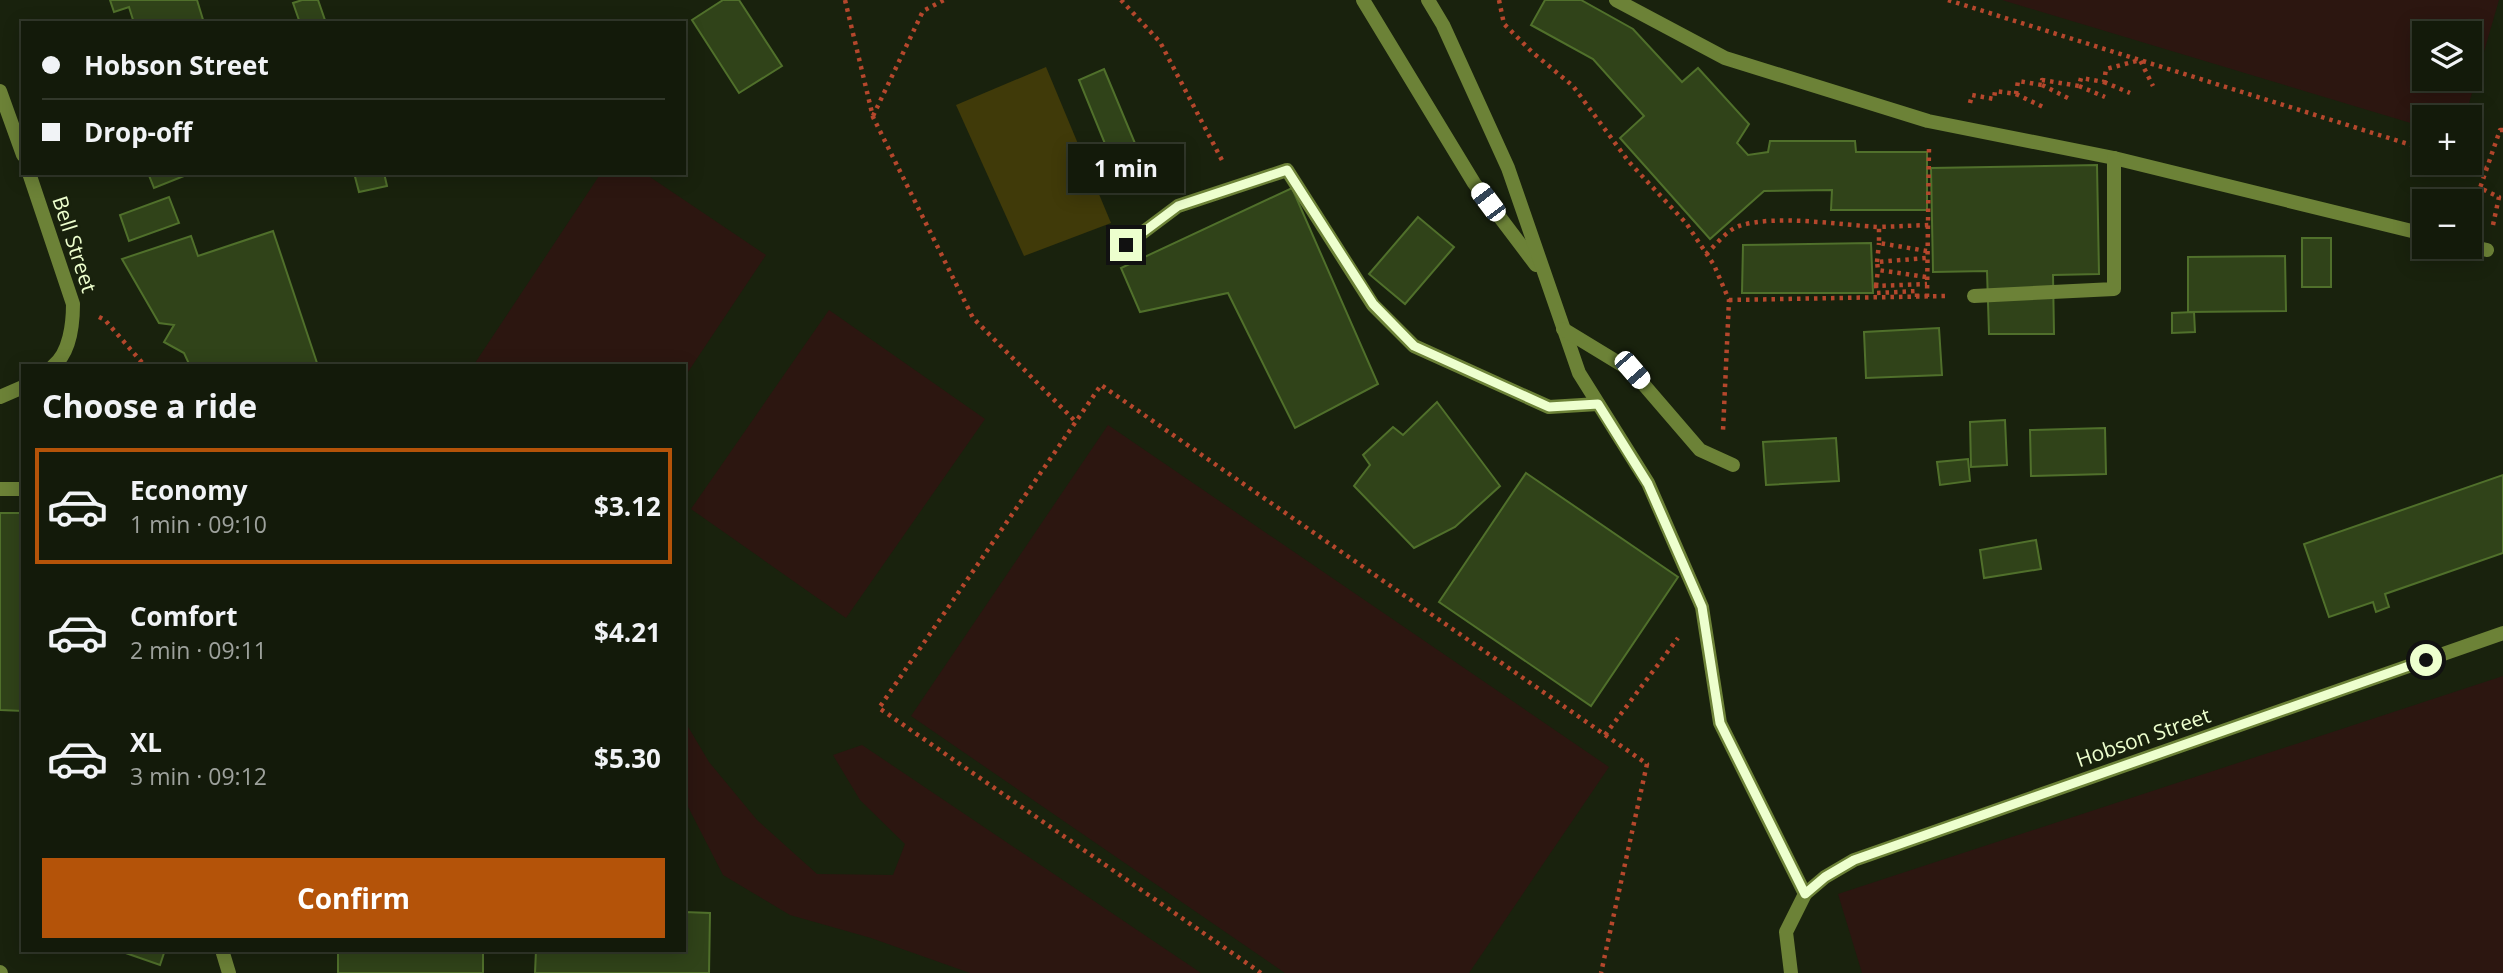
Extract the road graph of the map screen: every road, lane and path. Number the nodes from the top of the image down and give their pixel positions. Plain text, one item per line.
1 (845, 0) edge
2 (944, 0) edge
3 (1121, 0) edge
4 (1363, 0) edge
5 (1428, 0) edge
6 (1499, 0) edge
7 (1616, 0) edge
8 (1948, 0) edge
9 (2140, 60) junction
10 (2104, 82) junction
11 (2042, 85) junction
12 (2079, 86) junction
13 (2153, 86) dead end
14 (0, 91) edge
15 (2130, 93) dead end
16 (2016, 94) junction
17 (2105, 97) dead end
18 (2068, 99) dead end
19 (2043, 107) dead end
20 (873, 117) junction
21 (1928, 121) junction
22 (1967, 128) junction
23 (2503, 130) edge
24 (2412, 145) edge
25 (21, 149) edge
26 (2114, 158) junction
27 (2482, 167) edge
28 (2486, 168) junction
29 (30, 175) edge
30 (1236, 187) junction
31 (1929, 225) junction
32 (1879, 227) junction
33 (2412, 231) edge
34 (1879, 243) junction
35 (1126, 245) dead end
36 (2482, 249) edge
37 (2487, 250) joint
38 (1927, 251) junction
39 (1706, 254) junction
40 (1926, 258) junction
41 (1877, 262) junction
42 (1878, 270) junction
43 (1545, 277) junction
44 (1926, 281) junction
45 (1876, 286) junction
46 (1877, 295) junction
47 (1974, 296) joint
48 (1927, 297) junction
49 (1728, 300) junction
50 (73, 304) junction
51 (1563, 329) junction
52 (56, 364) edge
53 (143, 364) edge
54 (21, 388) edge
55 (0, 397) edge
56 (1598, 404) junction
57 (1076, 422) junction
58 (1728, 462) joint
59 (0, 489) edge
60 (21, 489) edge
61 (1702, 607) junction
62 (2503, 633) edge
63 (1605, 735) junction
64 (1805, 894) junction
65 (223, 952) edge
66 (229, 973) edge
67 (1261, 973) edge
68 (1601, 973) edge
69 (1791, 973) edge

1 - 20 path
2 - 20 path
3 - 30 path
4 - 43 street
5 - 43 street
6 - 39 path
7 - 21 street
8 - 9 path
9 - 10 path
9 - 13 path
9 - 24 path
10 - 12 path
10 - 15 path
11 - 12 path
11 - 16 path
11 - 18 path
12 - 17 path
14 - 25 street
16 - 19 path
16 - 22 path
20 - 57 path
21 - 22 street
21 - 31 path
22 - 26 street
23 - 28 path
26 - 33 street
26 - 47 street
27 - 28 path
28 - 37 path
29 - 50 street, Bell Street
30 - 35 street
30 - 56 street
31 - 32 path
31 - 38 path
32 - 34 path
32 - 39 path
34 - 38 path
34 - 41 path
36 - 37 street
38 - 40 path
39 - 49 path
40 - 41 path
40 - 44 path
41 - 42 path
42 - 44 path
42 - 45 path
43 - 51 street
44 - 45 path
44 - 48 path
45 - 46 path
46 - 48 path
46 - 49 path
47 - 48 path
49 - 58 path
50 - 52 street, Bell Street
50 - 53 path
51 - 56 street
51 - 58 street
54 - 55 street
56 - 61 street
57 - 63 path
57 - 67 path
59 - 60 street
61 - 63 path
61 - 64 street
62 - 64 street, Hobson Street
63 - 68 path
64 - 69 street
65 - 66 street

